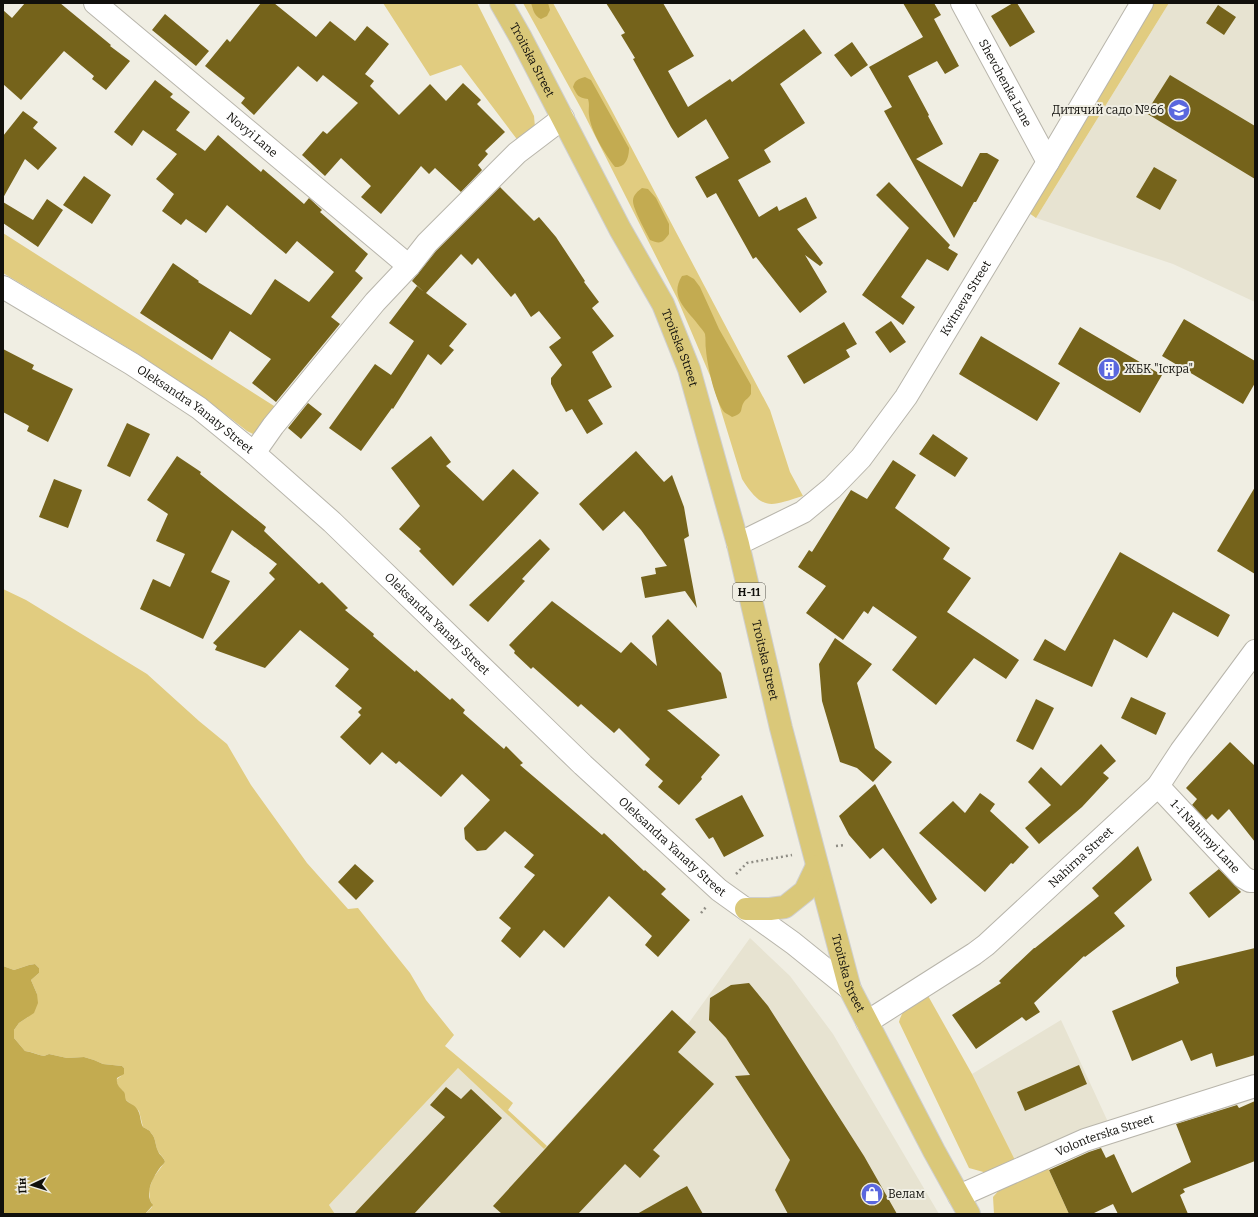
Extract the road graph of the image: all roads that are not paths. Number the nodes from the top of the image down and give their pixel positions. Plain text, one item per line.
1 (95, 3) edge
2 (501, 3) edge
3 (962, 3) edge
4 (1142, 3) edge
5 (563, 118) junction
6 (1048, 162) junction
7 (408, 266) junction
8 (3, 287) edge
9 (254, 453) junction
10 (738, 544) junction
11 (1255, 651) edge
12 (1158, 786) junction
13 (815, 858) junction
14 (1255, 881) edge
15 (746, 909) junction
16 (850, 989) junction
17 (867, 1022) junction
18 (1255, 1086) edge
19 (964, 1205) edge

1 - 7 street, Novyi Lane
2 - 5 main road, Troitska Street / Н-11
3 - 6 street, Shevchenka Lane
4 - 6 street, Kvitneva Street
5 - 7 street
5 - 10 main road, Troitska Street / Н-11
6 - 10 street, Kvitneva Street
7 - 9 street
8 - 9 street, Oleksandra Yanaty Street
9 - 15 street, Oleksandra Yanaty Street
10 - 13 main road, Troitska Street / Н-11
11 - 12 street, Nahirna Street
12 - 14 street, 1-i Nahirnyi Lane
12 - 17 street, Nahirna Street
13 - 15 main road
13 - 16 main road, Troitska Street / Н-11
15 - 16 street, Oleksandra Yanaty Street
16 - 17 main road, Troitska Street / Н-11
17 - 19 main road, Troitska Street / Н-11
18 - 19 street, Volonterska Street

